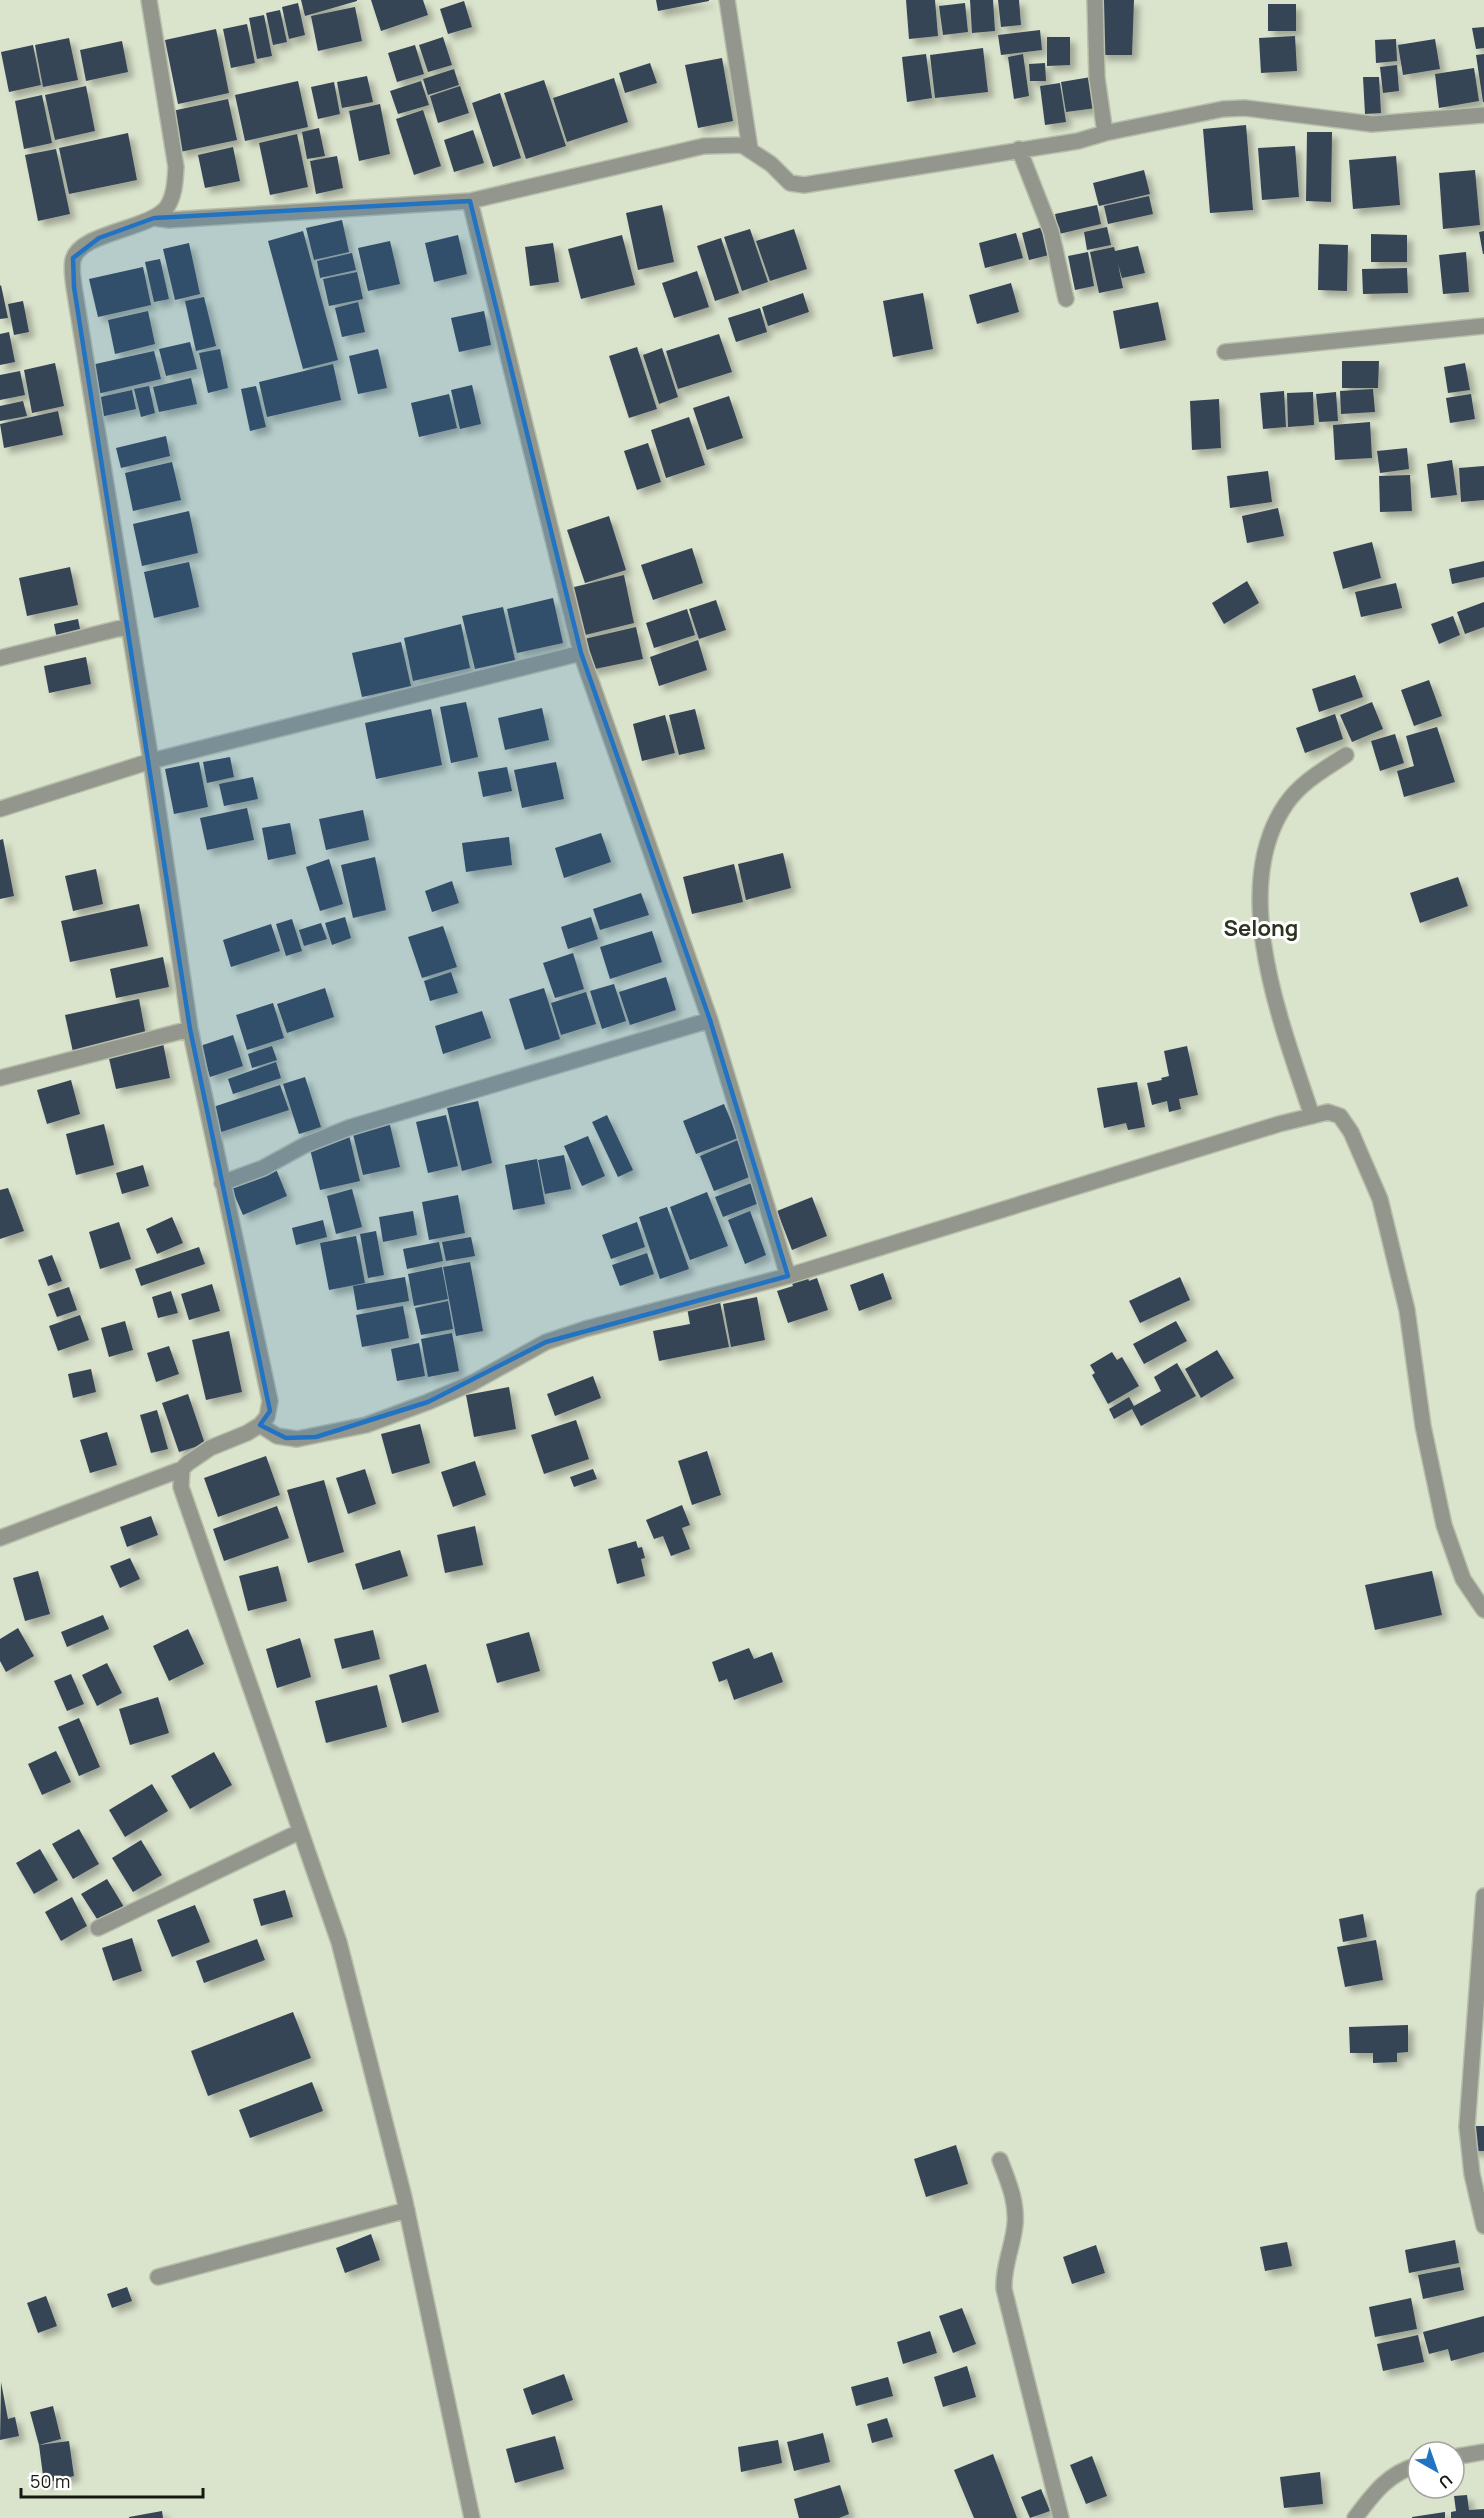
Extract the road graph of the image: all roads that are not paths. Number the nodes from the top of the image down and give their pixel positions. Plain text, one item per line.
1 (149, 0) edge
2 (727, 0) edge
3 (1095, 0) edge
4 (1484, 115) edge
5 (1105, 133) junction
6 (750, 149) junction
7 (1020, 149) junction
8 (470, 201) junction
9 (154, 218) junction
10 (1066, 299) dead end
11 (1484, 326) edge
12 (1225, 352) dead end
13 (129, 626) junction
14 (581, 653) junction
15 (0, 658) edge
16 (1346, 755) dead end
17 (151, 761) junction
18 (0, 809) edge
19 (710, 1020) junction
20 (190, 1029) junction
21 (0, 1078) edge
22 (1312, 1116) junction
23 (222, 1183) junction
24 (788, 1276) junction
25 (260, 1425) junction
26 (182, 1469) junction
27 (0, 1538) edge
28 (1484, 1610) edge
29 (299, 1832) junction
30 (1484, 1896) edge
31 (98, 1928) dead end
32 (1000, 2160) dead end
33 (407, 2210) junction
34 (1484, 2226) edge
35 (158, 2277) dead end
36 (1484, 2452) edge
37 (1466, 2455) edge
38 (1406, 2470) edge
39 (472, 2518) edge
40 (1061, 2518) edge
41 (1355, 2518) edge

1 - 9 street
2 - 6 street
3 - 5 street
4 - 5 street
5 - 7 street
6 - 7 street
6 - 8 street
7 - 10 street
8 - 9 street
8 - 14 street
9 - 13 street
11 - 12 street
13 - 15 street
13 - 17 street
14 - 17 street
14 - 19 street
16 - 22 street
17 - 18 street
17 - 20 street
19 - 23 street
19 - 24 street
20 - 21 street
20 - 23 street
22 - 24 street
22 - 28 street
23 - 25 street
24 - 25 street
25 - 26 street
26 - 27 street
26 - 29 street
29 - 31 street
29 - 33 street
30 - 34 street
32 - 40 street
33 - 35 street
33 - 39 street
36 - 37 street
38 - 41 street

